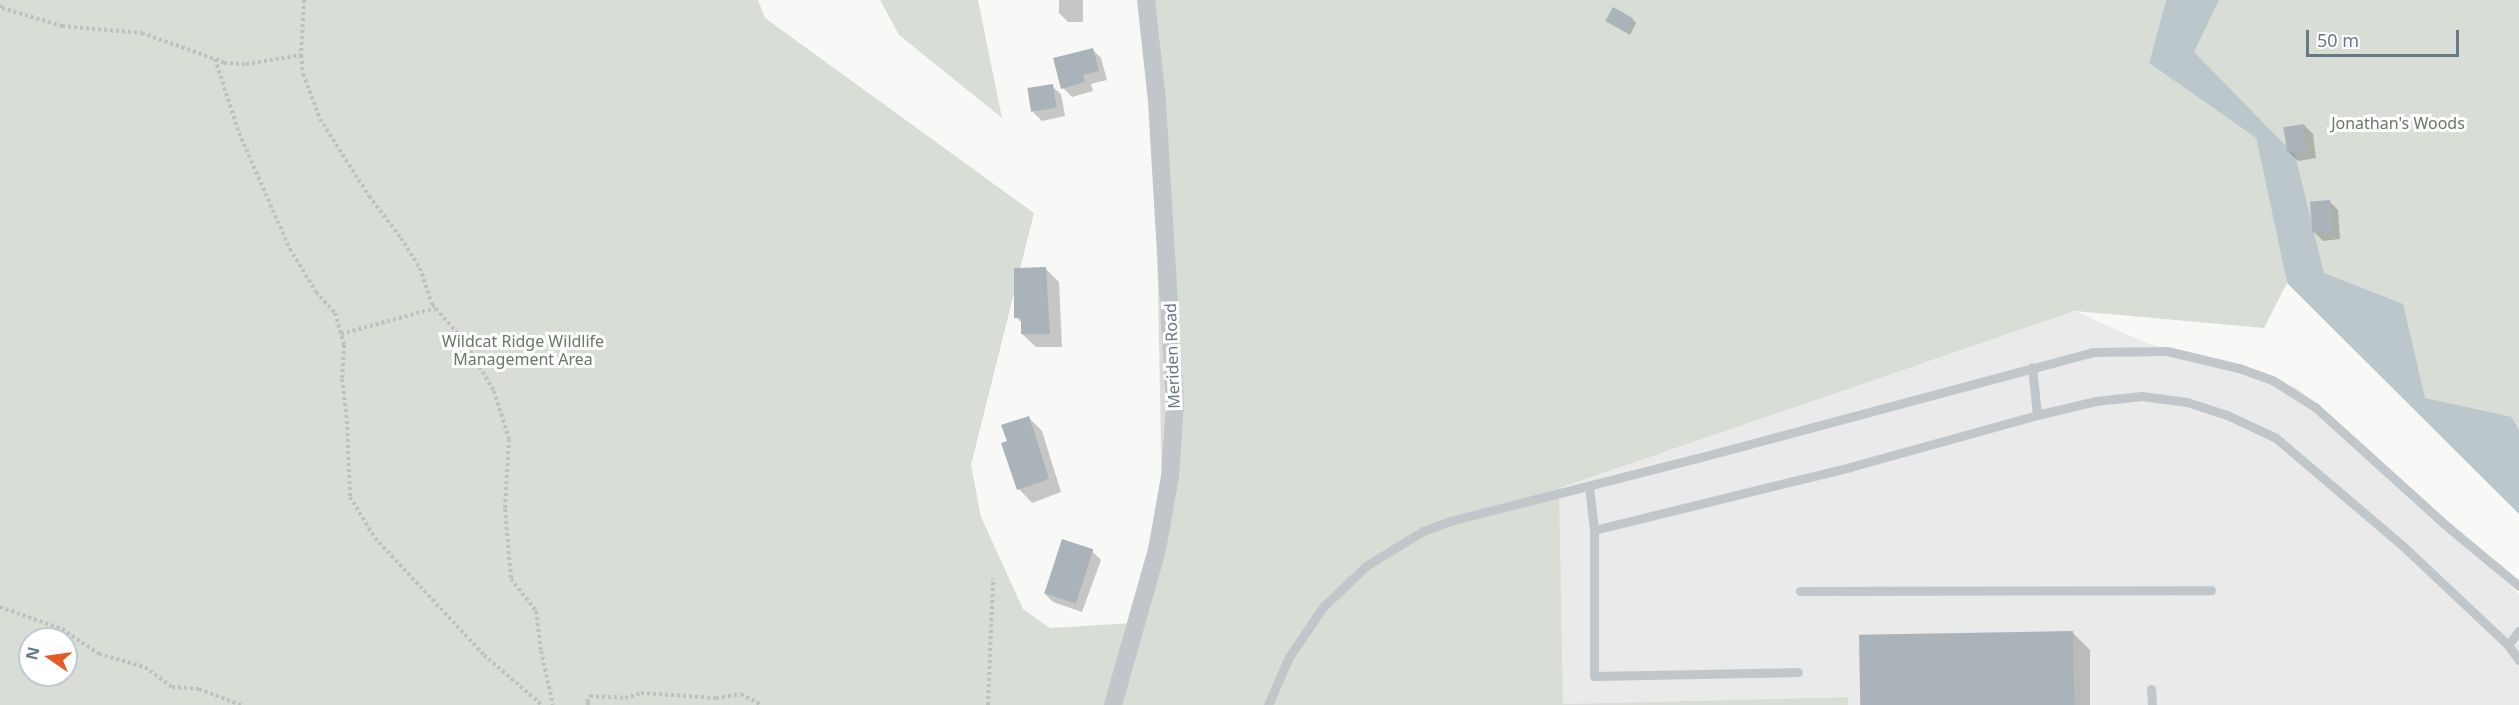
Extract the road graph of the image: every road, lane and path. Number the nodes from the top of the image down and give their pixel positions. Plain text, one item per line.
1 (304, 0) edge
2 (1146, 0) edge
3 (1, 7) edge
4 (301, 55) junction
5 (215, 59) junction
6 (436, 308) junction
7 (341, 334) junction
8 (2032, 367) junction
9 (2037, 415) junction
10 (1589, 486) junction
11 (1594, 530) junction
12 (993, 578) dead end
13 (2519, 586) edge
14 (2211, 590) dead end
15 (1800, 591) dead end
16 (0, 607) edge
17 (2519, 631) edge
18 (2508, 645) junction
19 (2519, 660) edge
20 (1798, 672) dead end
21 (2151, 689) dead end
22 (241, 705) edge
23 (542, 705) edge
24 (553, 705) edge
25 (589, 705) edge
26 (762, 705) edge
27 (988, 705) edge
28 (1113, 705) edge
29 (1268, 705) edge
30 (2152, 705) edge

1 - 4 path
2 - 28 street, Meriden Road
3 - 5 path
4 - 5 path
4 - 6 path
5 - 7 path
6 - 7 path
6 - 24 path
7 - 23 path
8 - 9 lane
8 - 10 lane
8 - 13 lane
9 - 11 lane
9 - 18 lane
10 - 11 lane
10 - 29 lane
11 - 20 lane
12 - 27 path
14 - 15 lane
16 - 22 path
17 - 18 lane
18 - 19 lane
21 - 30 lane
25 - 26 path

